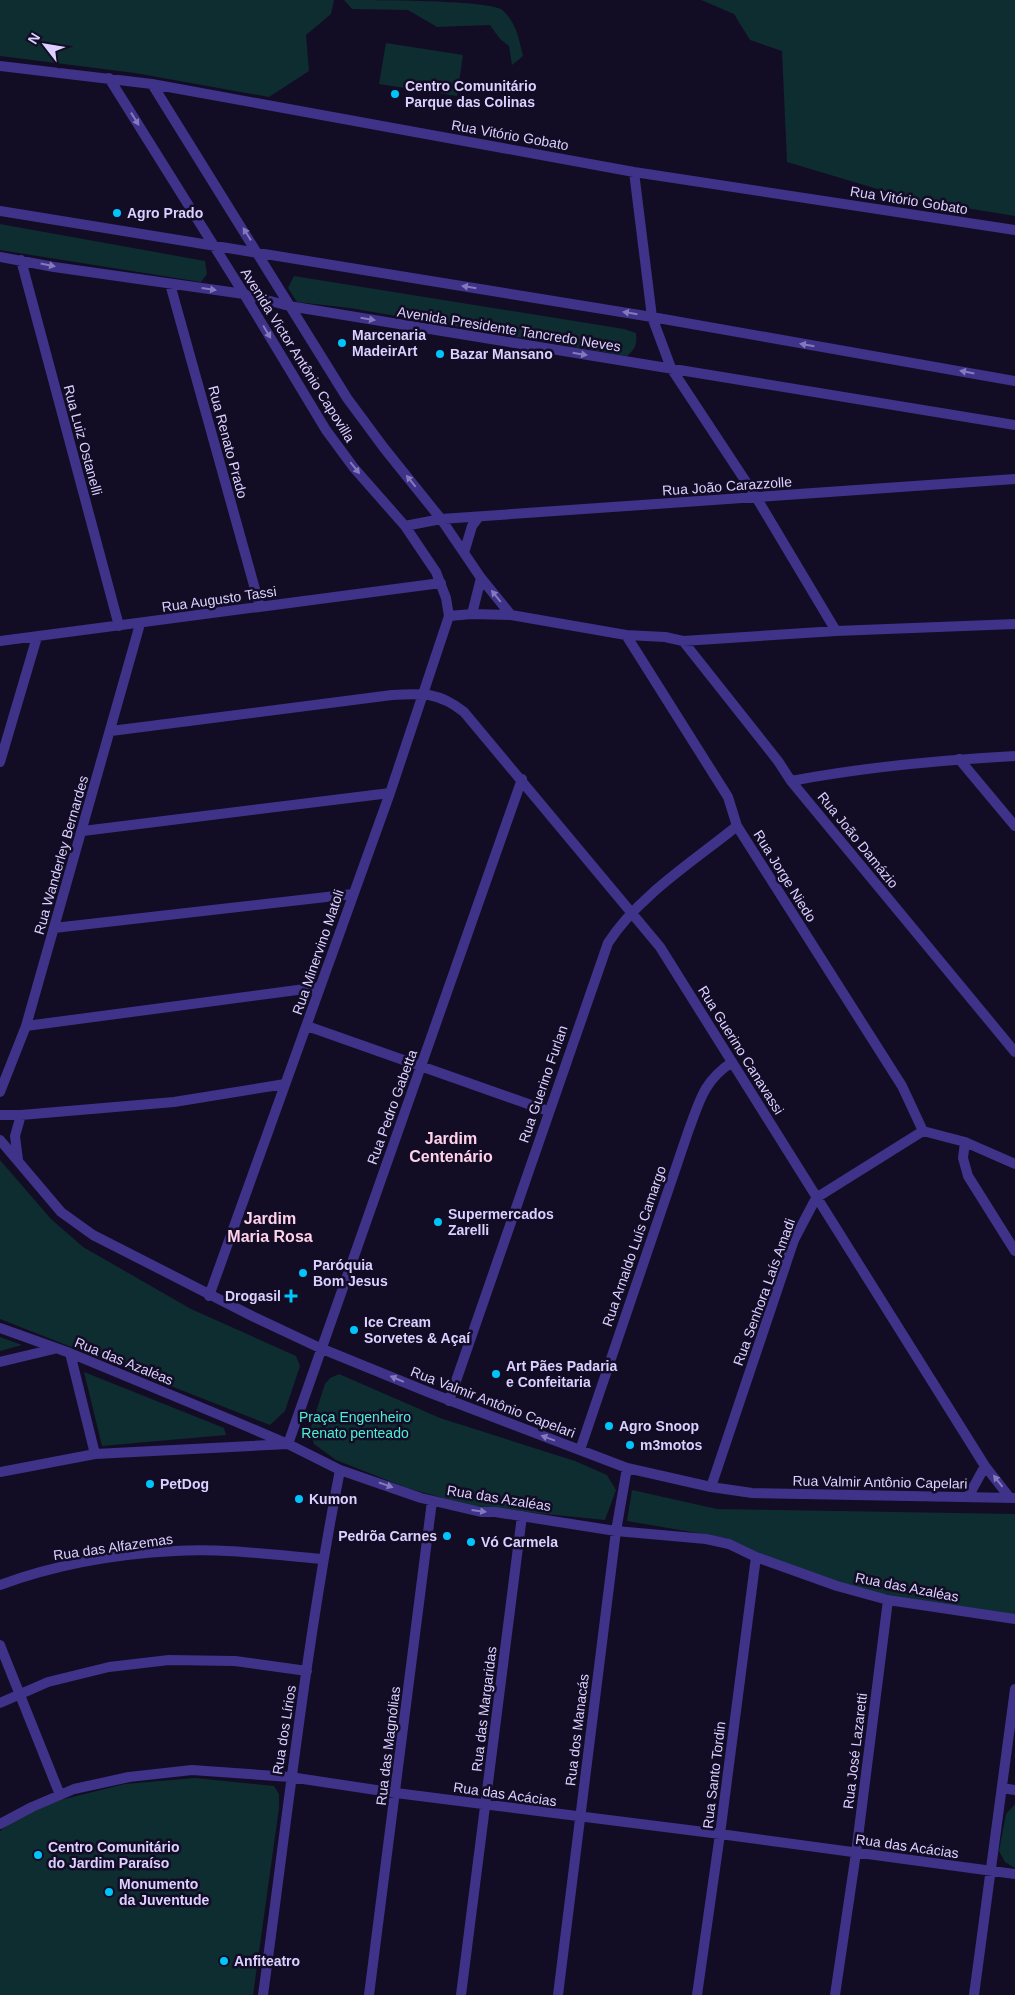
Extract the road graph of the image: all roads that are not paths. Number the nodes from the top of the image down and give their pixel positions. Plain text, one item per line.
1 (0, 66) edge
2 (109, 78) junction
3 (152, 84) junction
4 (634, 172) junction
5 (0, 211) edge
6 (1015, 230) edge
7 (212, 244) junction
8 (258, 252) junction
9 (0, 257) edge
10 (21, 260) junction
11 (170, 284) junction
12 (244, 294) junction
13 (289, 306) junction
14 (652, 317) junction
15 (671, 368) junction
16 (1015, 381) edge
17 (1015, 425) edge
18 (1015, 479) edge
19 (756, 497) junction
20 (478, 518) junction
21 (441, 519) junction
22 (405, 526) junction
23 (464, 553) junction
24 (481, 578) junction
25 (441, 583) junction
26 (260, 607) junction
27 (472, 614) junction
28 (511, 615) junction
29 (448, 616) junction
30 (140, 624) junction
31 (1015, 624) edge
32 (120, 626) junction
33 (836, 631) junction
34 (626, 635) junction
35 (37, 637) junction
36 (0, 641) edge
37 (683, 641) junction
38 (423, 693) junction
39 (111, 731) junction
40 (1015, 756) edge
41 (960, 759) junction
42 (0, 762) edge
43 (522, 780) junction
44 (791, 780) junction
45 (390, 793) junction
46 (737, 826) junction
47 (1015, 826) edge
48 (83, 831) junction
49 (353, 894) junction
50 (632, 913) junction
51 (54, 928) junction
52 (320, 988) junction
53 (26, 1026) junction
54 (307, 1026) junction
55 (1015, 1052) edge
56 (732, 1062) junction
57 (422, 1066) junction
58 (285, 1084) junction
59 (0, 1092) edge
60 (548, 1111) junction
61 (0, 1115) edge
62 (21, 1116) junction
63 (923, 1131) junction
64 (0, 1140) edge
65 (965, 1142) junction
66 (18, 1160) junction
67 (1015, 1164) edge
68 (816, 1198) junction
69 (1015, 1251) edge
70 (209, 1296) junction
71 (0, 1328) edge
72 (320, 1348) junction
73 (55, 1349) junction
74 (70, 1353) junction
75 (0, 1362) edge
76 (449, 1401) junction
77 (288, 1444) junction
78 (580, 1450) junction
79 (94, 1454) junction
80 (985, 1466) junction
81 (627, 1468) junction
82 (340, 1470) junction
83 (0, 1472) edge
84 (711, 1487) junction
85 (968, 1497) junction
86 (1013, 1498) edge
87 (432, 1501) junction
88 (522, 1516) junction
89 (616, 1531) junction
90 (756, 1558) junction
91 (322, 1559) junction
92 (0, 1585) edge
93 (888, 1600) junction
94 (1015, 1619) edge
95 (0, 1645) edge
96 (307, 1671) junction
97 (1015, 1689) edge
98 (19, 1695) junction
99 (0, 1703) edge
100 (290, 1777) junction
101 (1002, 1788) junction
102 (1015, 1790) edge
103 (396, 1793) junction
104 (60, 1795) junction
105 (485, 1804) junction
106 (580, 1818) junction
107 (0, 1824) edge
108 (720, 1834) junction
109 (856, 1853) junction
110 (990, 1870) junction
111 (1015, 1874) edge
112 (262, 1995) edge
113 (369, 1995) edge
114 (461, 1995) edge
115 (558, 1995) edge
116 (697, 1995) edge
117 (834, 1995) edge
118 (974, 1995) edge

1 - 2 street, Rua Vitório Gobato
2 - 3 street, Rua Vitório Gobato
2 -> 7 street, Avenida Victor Antônio Capovilla
3 - 4 street, Rua Vitório Gobato
8 -> 3 street, Avenida Victor Antônio Capovilla
4 - 6 street, Rua Vitório Gobato
4 - 14 street
5 - 7 street
7 - 8 street
7 - 12 street, Avenida Victor Antônio Capovilla
8 - 13 street, Avenida Victor Antônio Capovilla
14 -> 8 street
9 - 10 street, Avenida Presidente Tancredo Neves
10 -> 11 street, Avenida Presidente Tancredo Neves
10 - 32 street, Rua Luiz Ostanelli
11 -> 12 street, Avenida Presidente Tancredo Neves
11 - 26 street, Rua Renato Prado
12 - 13 street, Avenida Presidente Tancredo Neves
12 -> 22 street, Avenida Victor Antônio Capovilla
13 -> 15 street, Avenida Presidente Tancredo Neves
21 -> 13 street, Avenida Victor Antônio Capovilla
14 - 15 street
16 -> 14 street
15 - 17 street, Avenida Presidente Tancredo Neves
15 - 19 street
18 - 19 street, Rua João Carazzolle
19 - 20 street, Rua João Carazzolle
19 - 33 street
20 - 21 street, Rua João Carazzolle
20 - 23 street
21 - 22 street, Rua João Carazzolle
21 - 23 street, Avenida Victor Antônio Capovilla
22 - 25 street, Avenida Victor Antônio Capovilla
23 - 24 street, Avenida Victor Antônio Capovilla
24 - 27 street
28 -> 24 street, Avenida Victor Antônio Capovilla
25 - 26 street, Rua Augusto Tassi
25 - 29 street, Avenida Victor Antônio Capovilla
26 - 30 street, Rua Augusto Tassi
27 - 28 street
27 - 29 street
28 - 34 street
29 - 38 street, Rua Minervino Matoli
30 - 32 street, Rua Augusto Tassi
30 - 39 street, Rua Wanderley Bernardes
31 - 33 street
32 - 35 street, Rua Augusto Tassi
33 - 37 street
34 - 37 street
34 - 46 street, Rua Jorge Niedo
35 - 36 street, Rua Augusto Tassi
35 - 42 street
37 - 44 street, Rua João Damázio
38 - 39 street
38 - 43 street, Rua Guerino Canavassi
38 - 45 street, Rua Minervino Matoli
39 - 48 street, Rua Wanderley Bernardes
40 - 41 street
41 - 44 street
41 - 47 street
43 - 50 street, Rua Guerino Canavassi
43 - 57 street, Rua Pedro Gabetta
44 - 55 street, Rua João Damázio
45 - 48 street
45 - 49 street, Rua Minervino Matoli
46 - 50 street, Rua Guerino Furlan
46 - 63 street, Rua Jorge Niedo
48 - 51 street, Rua Wanderley Bernardes
49 - 51 street
49 - 52 street, Rua Minervino Matoli
50 - 56 street, Rua Guerino Canavassi
50 - 60 street, Rua Guerino Furlan
51 - 53 street, Rua Wanderley Bernardes
52 - 53 street
52 - 54 street, Rua Minervino Matoli
53 - 59 street, Rua Wanderley Bernardes
54 - 57 street
54 - 58 street, Rua Minervino Matoli
56 - 68 street, Rua Guerino Canavassi
56 - 78 street, Rua Arnaldo Luís Camargo
57 - 60 street
57 - 72 street, Rua Pedro Gabetta
58 - 62 street
58 - 70 street, Rua Minervino Matoli
60 - 76 street, Rua Guerino Furlan
61 - 62 street
62 - 66 street
63 - 65 street
63 - 68 street
64 - 66 street, Rua Valmir Antônio Capelari
65 - 67 street
65 - 69 street
66 - 70 street, Rua Valmir Antônio Capelari
68 - 80 street, Rua Guerino Canavassi
68 - 84 street, Rua Senhora Laís Amadi
70 - 72 street, Rua Valmir Antônio Capelari
71 - 73 street, Rua das Azaléas
76 -> 72 street, Rua Valmir Antônio Capelari
72 - 77 street, Rua Pedro Gabetta
73 - 74 street, Rua das Azaléas
73 - 75 street
74 - 77 street, Rua das Azaléas
74 - 79 street
78 -> 76 street, Rua Valmir Antônio Capelari
77 - 79 street
77 - 82 street, Rua das Azaléas
78 - 81 street, Rua Valmir Antônio Capelari
79 - 83 street
80 - 85 street
86 -> 80 street, Rua Guerino Canavassi
81 - 84 street, Rua Valmir Antônio Capelari
81 - 89 street, Rua dos Manacás
82 -> 87 street, Rua das Azaléas
82 - 91 street, Rua dos Lírios
84 - 85 street, Rua Valmir Antônio Capelari
85 - 86 street, Rua Valmir Antônio Capelari
87 -> 88 street, Rua das Azaléas
87 - 103 street, Rua das Magnólias
88 - 89 street, Rua das Azaléas
88 - 105 street, Rua das Margaridas
89 - 90 street, Rua das Azaléas
89 - 106 street, Rua dos Manacás
90 - 93 street, Rua das Azaléas
90 - 108 street, Rua Santo Tordin
91 - 92 street, Rua das Alfazemas
91 - 96 street, Rua dos Lírios
93 - 94 street, Rua das Azaléas
93 - 109 street, Rua José Lazaretti
95 - 98 street
96 - 98 street
96 - 100 street, Rua dos Lírios
97 - 101 street
98 - 99 street
98 - 104 street
100 - 103 street, Rua das Acácias
100 - 104 street, Rua das Acácias
100 - 112 street, Rua dos Lírios
101 - 102 street
101 - 110 street
103 - 105 street, Rua das Acácias
103 - 113 street, Rua das Magnólias
104 - 107 street, Rua das Acácias
105 - 106 street, Rua das Acácias
105 - 114 street, Rua das Margaridas
106 - 108 street, Rua das Acácias
106 - 115 street, Rua dos Manacás
108 - 109 street, Rua das Acácias
108 - 116 street, Rua Santo Tordin
109 - 110 street, Rua das Acácias
109 - 117 street, Rua José Lazaretti
110 - 111 street, Rua das Acácias
110 - 118 street

